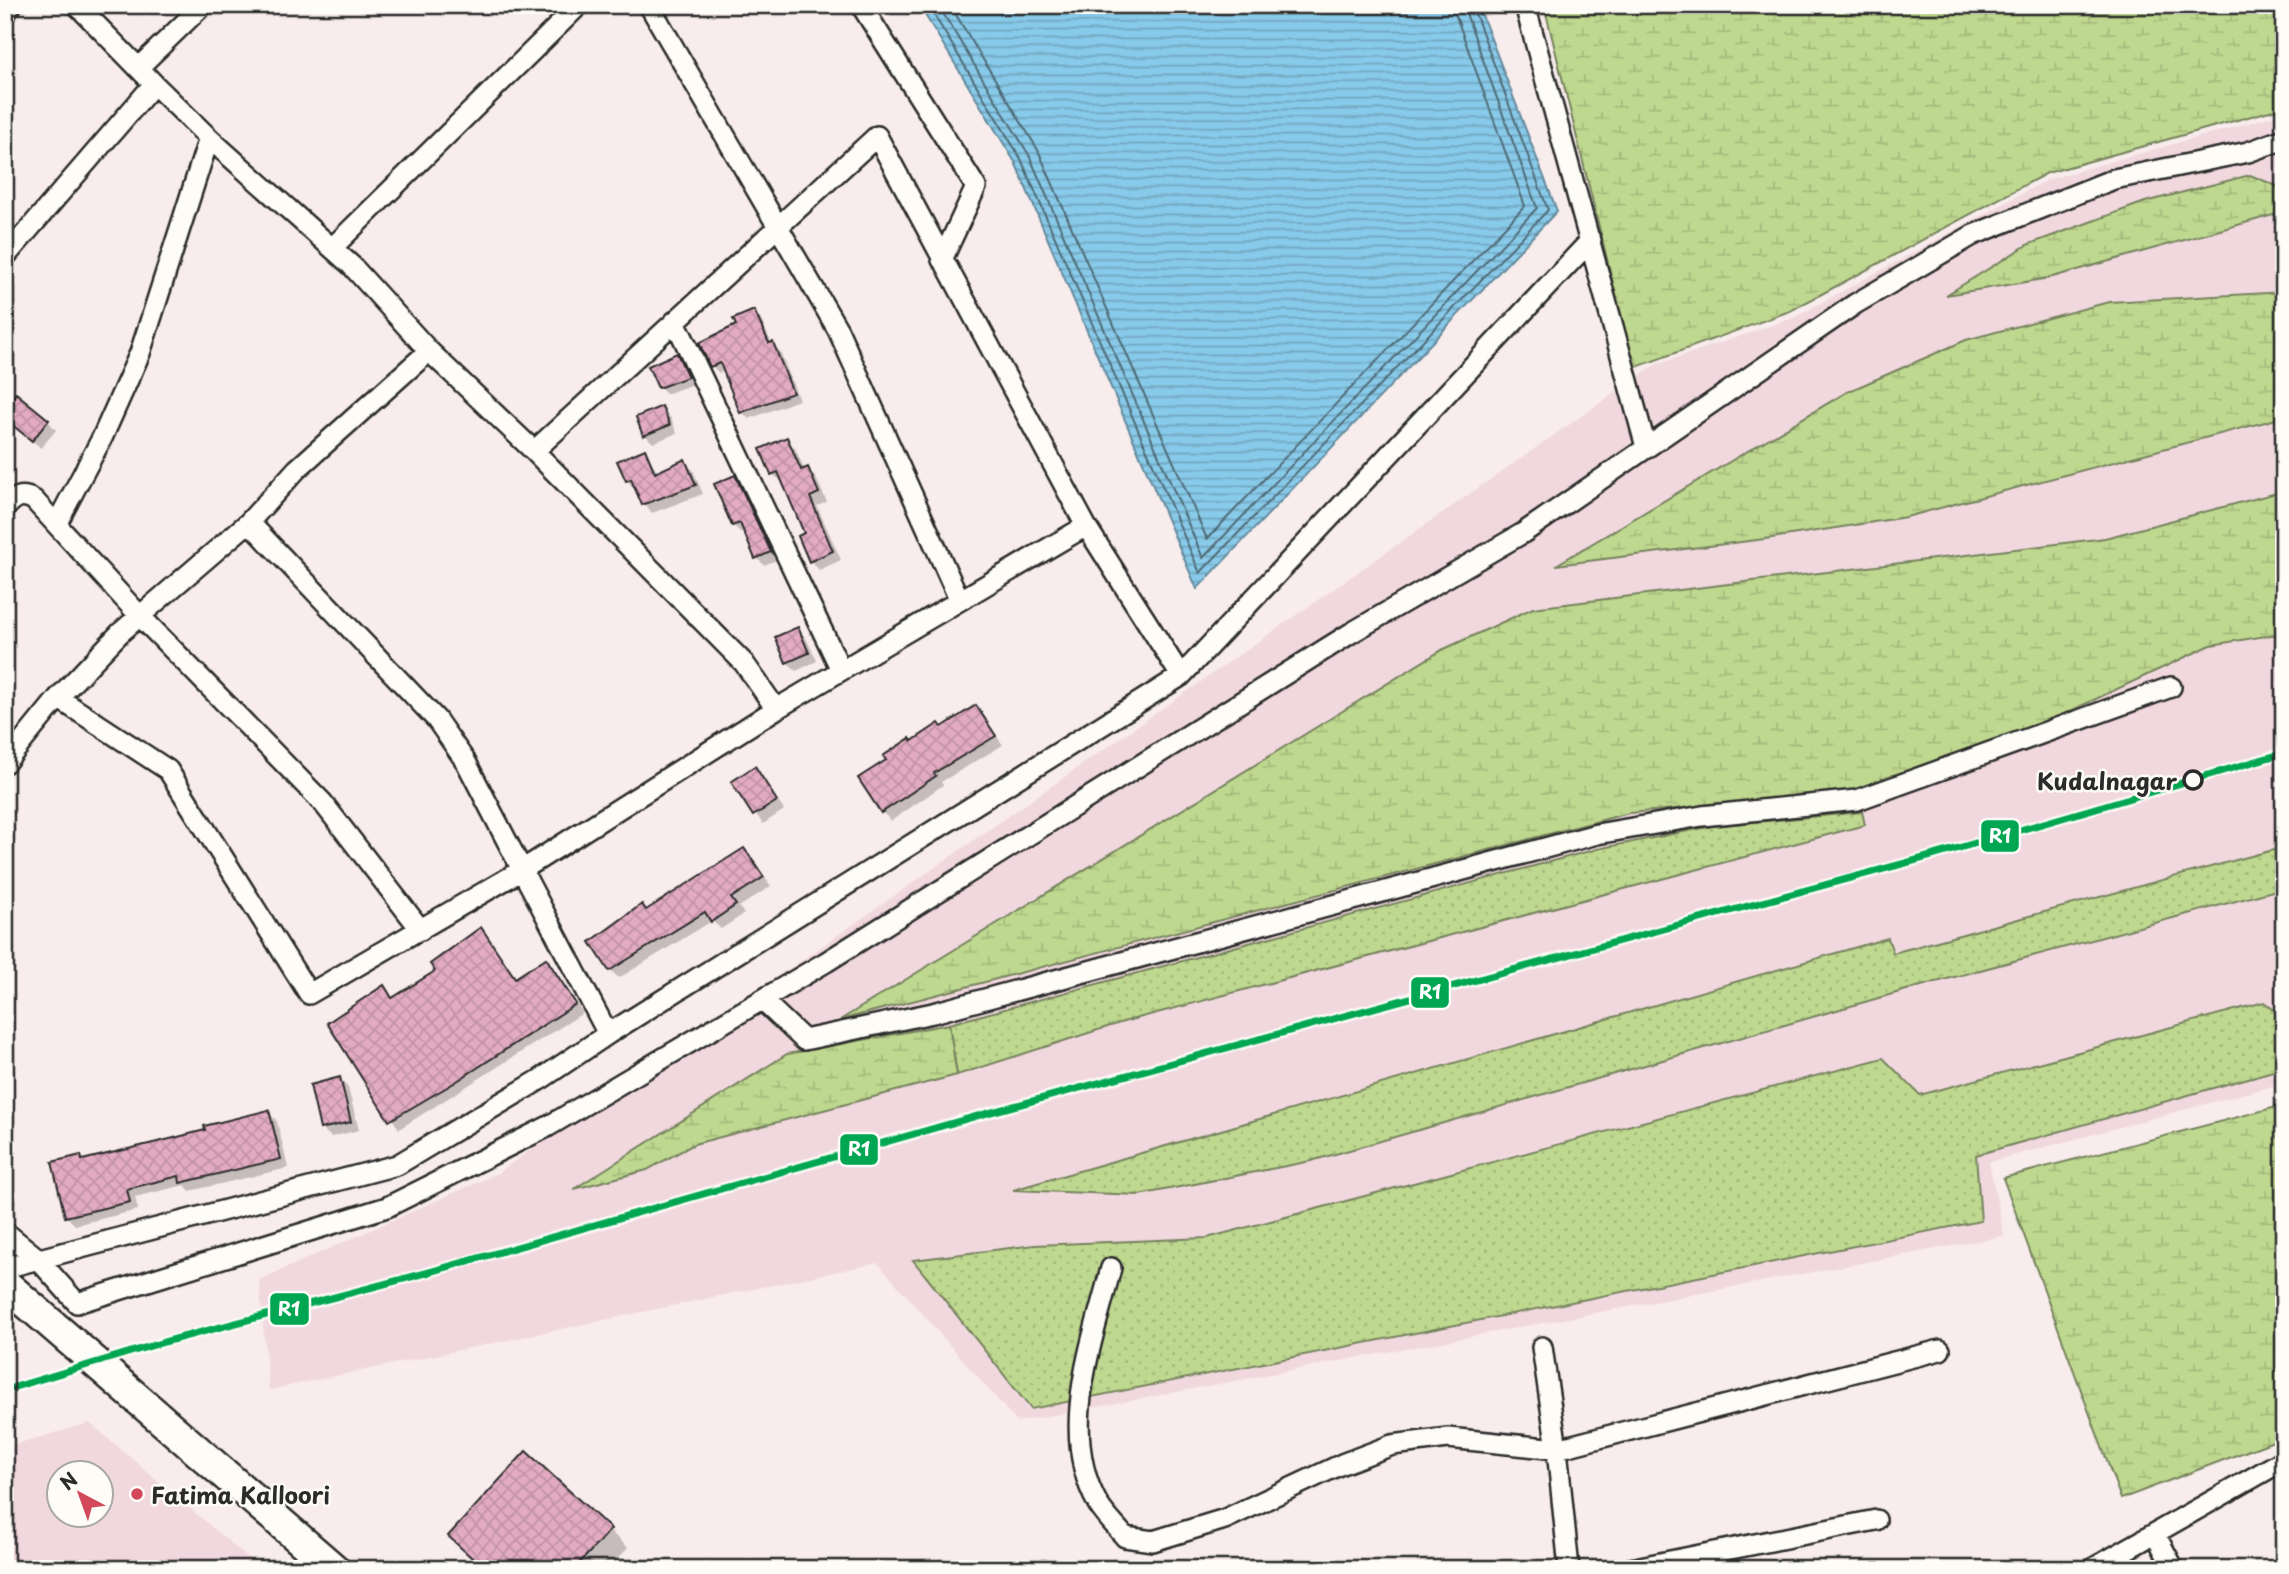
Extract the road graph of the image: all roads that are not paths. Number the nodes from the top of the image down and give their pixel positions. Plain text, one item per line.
1 (12, 5) edge
2 (77, 5) edge
3 (203, 5) edge
4 (579, 5) edge
5 (649, 5) edge
6 (861, 5) edge
7 (1525, 5) edge
8 (5, 13) edge
9 (138, 68) junction
10 (154, 84) junction
11 (209, 138) junction
12 (2284, 139) edge
13 (776, 228) junction
14 (1591, 240) junction
15 (332, 248) junction
16 (5, 257) edge
17 (942, 260) junction
18 (675, 321) junction
19 (429, 351) junction
20 (1646, 447) junction
21 (534, 451) junction
22 (5, 508) edge
23 (249, 522) junction
24 (57, 523) junction
25 (1086, 526) junction
26 (959, 598) junction
27 (139, 615) junction
28 (841, 670) junction
29 (1181, 676) junction
30 (2171, 687) dead end
31 (58, 698) junction
32 (776, 709) junction
33 (5, 763) edge
34 (522, 870) junction
35 (421, 930) junction
36 (762, 1000) junction
37 (608, 1034) junction
38 (5, 1232) edge
39 (36, 1257) junction
40 (5, 1268) edge
41 (1111, 1268) dead end
42 (5, 1284) edge
43 (1542, 1347) dead end
44 (1940, 1350) dead end
45 (1557, 1449) junction
46 (2284, 1460) edge
47 (1876, 1520) dead end
48 (2155, 1534) junction
49 (334, 1569) edge
50 (1569, 1569) edge
51 (1630, 1569) edge
52 (2092, 1569) edge
53 (2174, 1569) edge

1 - 8 street
2 - 9 street
3 - 9 street
4 - 15 street
5 - 13 street
6 - 17 street
7 - 14 street
9 - 10 street
10 - 11 street
10 - 16 street
11 - 15 street
11 - 24 street
12 - 20 street
13 - 17 street
13 - 18 street
13 - 26 street
14 - 20 street
14 - 29 street
15 - 19 street
17 - 25 street
18 - 21 street
18 - 28 street
19 - 21 street
19 - 23 street
20 - 36 street
21 - 32 street
22 - 24 street
23 - 27 street
23 - 34 street
24 - 27 street
25 - 26 street
25 - 29 street
26 - 28 street
27 - 31 street
27 - 35 street
28 - 32 street
29 - 37 street
30 - 36 street
31 - 33 street
31 - 35 street
32 - 34 street
34 - 35 street
34 - 37 street
36 - 39 street
37 - 39 street
38 - 39 street
39 - 40 street
41 - 45 street
42 - 49 main road
43 - 45 street
44 - 45 street
45 - 50 street
46 - 48 street
47 - 51 street
48 - 52 street
48 - 53 street

